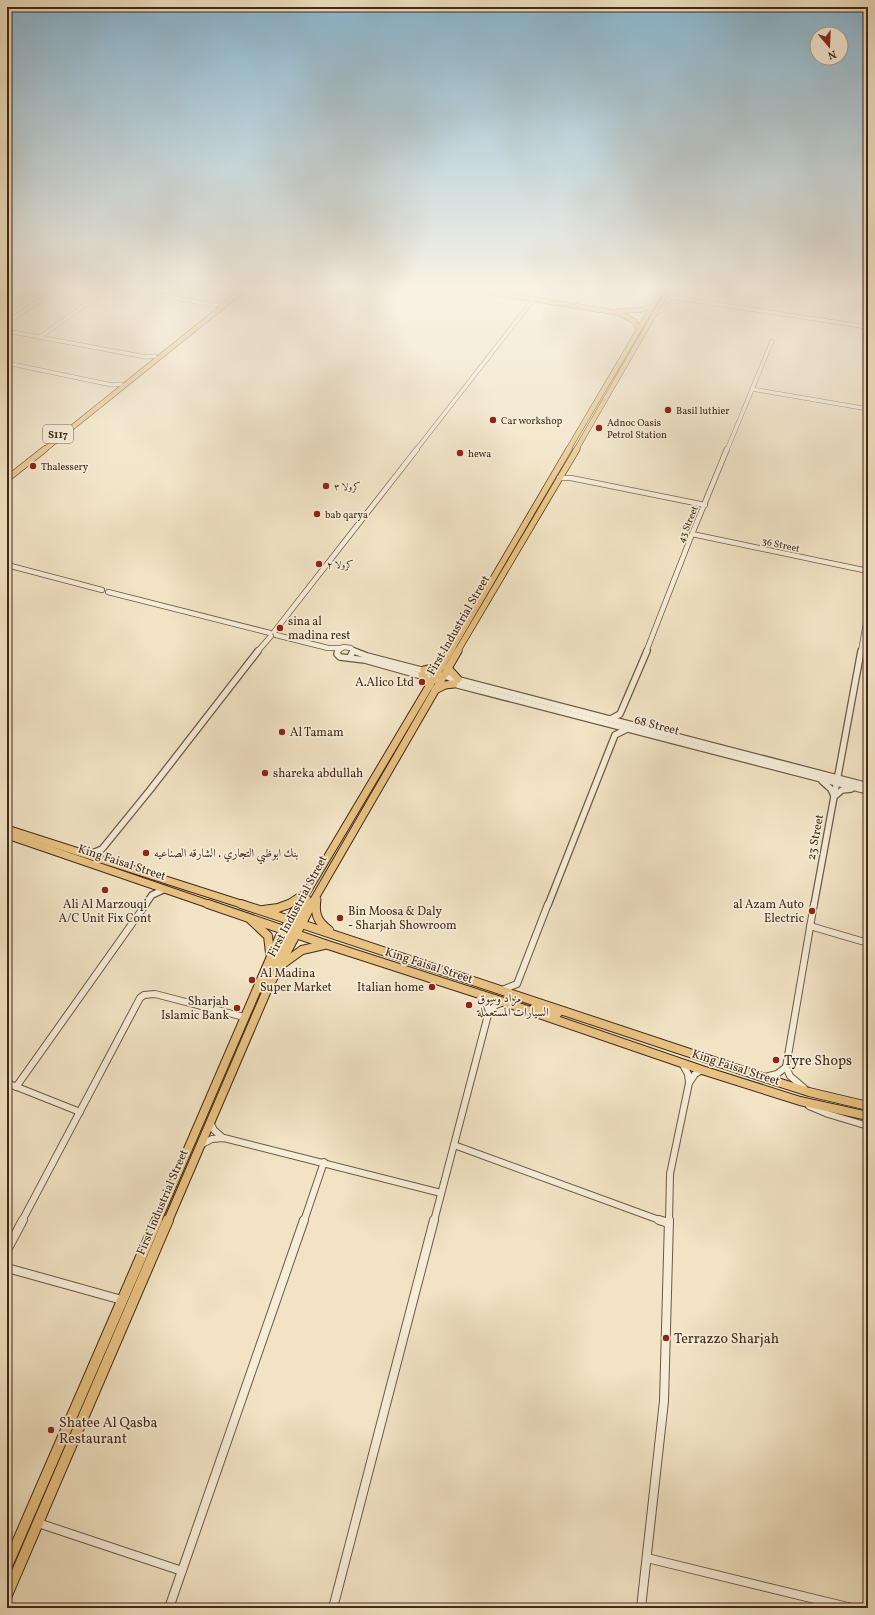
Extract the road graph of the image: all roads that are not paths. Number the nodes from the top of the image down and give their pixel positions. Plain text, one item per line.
1 (144, 362) edge
2 (154, 362) edge
3 (484, 362) edge
4 (619, 362) edge
5 (627, 362) edge
6 (763, 362) edge
7 (7, 364) edge
8 (113, 387) junction
9 (752, 389) junction
10 (868, 409) edge
11 (562, 473) junction
12 (7, 475) edge
13 (559, 478) junction
14 (571, 478) junction
15 (7, 479) edge
16 (705, 505) junction
17 (692, 534) junction
18 (7, 565) edge
19 (867, 571) edge
20 (868, 611) edge
21 (272, 634) junction
22 (328, 648) junction
23 (342, 648) junction
24 (354, 650) junction
25 (337, 654) junction
26 (350, 658) junction
27 (442, 666) junction
28 (448, 668) junction
29 (423, 673) junction
30 (442, 678) junction
31 (434, 682) junction
32 (456, 682) junction
33 (620, 714) junction
34 (611, 722) junction
35 (622, 722) junction
36 (627, 729) junction
37 (615, 736) junction
38 (839, 769) junction
39 (818, 776) junction
40 (837, 781) junction
41 (856, 786) junction
42 (868, 786) edge
43 (868, 791) edge
44 (834, 796) junction
45 (7, 829) edge
46 (7, 836) edge
47 (102, 849) junction
48 (86, 855) junction
49 (104, 861) junction
50 (149, 883) junction
51 (310, 886) junction
52 (165, 889) junction
53 (319, 890) junction
54 (152, 895) junction
55 (259, 910) junction
56 (247, 916) junction
57 (295, 922) junction
58 (810, 925) junction
59 (823, 929) junction
60 (290, 931) junction
61 (341, 937) junction
62 (868, 943) edge
63 (328, 945) junction
64 (270, 955) junction
65 (278, 969) junction
66 (517, 984) junction
67 (268, 988) junction
68 (500, 990) junction
69 (483, 995) junction
70 (523, 998) junction
71 (504, 1002) junction
72 (560, 1010) junction
73 (489, 1012) junction
74 (534, 1012) junction
75 (244, 1016) junction
76 (682, 1063) junction
77 (786, 1067) junction
78 (702, 1070) junction
79 (762, 1077) junction
80 (7, 1083) edge
81 (689, 1083) junction
82 (16, 1086) junction
83 (809, 1092) junction
84 (800, 1101) junction
85 (868, 1106) edge
86 (80, 1112) junction
87 (868, 1116) edge
88 (211, 1124) junction
89 (868, 1126) edge
90 (224, 1138) junction
91 (202, 1144) junction
92 (454, 1145) junction
93 (324, 1162) junction
94 (442, 1193) junction
95 (668, 1223) junction
96 (7, 1250) edge
97 (7, 1268) edge
98 (122, 1300) junction
99 (38, 1524) junction
100 (647, 1558) junction
101 (7, 1566) edge
102 (182, 1571) junction
103 (7, 1594) edge
104 (169, 1608) edge
105 (333, 1608) edge
106 (641, 1608) edge
107 (852, 1608) edge

1 - 8 main road, S117
2 - 15 main road, S117
3 - 21 street
4 - 27 main road, First Industrial Street
5 - 11 main road, First Industrial Street
6 - 9 street, 43 Street
7 - 8 street
8 - 12 main road, S117
9 - 10 street
9 - 16 street, 43 Street
11 - 13 main road, First Industrial Street
11 - 14 street
13 - 14 street
13 - 28 main road, First Industrial Street
14 - 16 street
16 - 17 street, 43 Street
17 - 19 street, 36 Street
17 - 33 street, 43 Street
18 - 21 street
20 - 38 street, 23 Street
21 - 22 street
21 - 47 street
22 - 23 street
22 - 25 street
23 - 24 street
23 - 25 street
24 - 26 street
24 - 29 street
25 - 26 street
26 - 29 street
27 - 29 main road
27 - 31 main road, First Industrial Street
28 - 30 main road, First Industrial Street
28 - 32 main road
29 - 31 main road
29 - 31 street, 68 Street
30 - 31 main road, First Industrial Street
30 - 31 street, 68 Street
30 - 32 street, 68 Street
31 - 32 main road
31 - 51 main road, First Industrial Street
31 - 53 main road, First Industrial Street
32 - 34 street, 68 Street
33 - 34 street
33 - 35 street
34 - 35 street, 68 Street
34 - 36 street, 68 Street
34 - 37 street
35 - 39 street, 68 Street
36 - 37 street
36 - 39 street, 68 Street
37 - 66 street
38 - 39 street
38 - 40 street, 23 Street
38 - 41 street
39 - 40 street, 68 Street
39 - 44 street
40 - 41 street, 68 Street
40 - 44 street, 23 Street
41 - 42 street, 68 Street
41 - 43 street, 68 Street
41 - 44 street
44 - 58 street, 23 Street
45 - 48 main road, King Faisal Street
46 - 50 main road, King Faisal Street
47 - 48 street
47 - 49 street
48 - 49 main road, King Faisal Street
49 - 55 main road, King Faisal Street
50 - 52 main road, King Faisal Street
50 - 54 street
51 - 55 main road
51 - 57 main road
52 - 54 street
52 - 56 main road, King Faisal Street
53 - 57 main road, First Industrial Street
53 - 61 main road
54 - 82 street
55 - 57 main road, King Faisal Street
56 - 60 main road, King Faisal Street
56 - 64 main road
57 - 60 main road, First Industrial Street
57 - 60 main road
57 - 61 main road, King Faisal Street
58 - 59 street
58 - 59 street
58 - 77 street, 23 Street
59 - 62 street
60 - 63 main road, King Faisal Street
60 - 64 main road, First Industrial Street
60 - 65 main road, First Industrial Street
60 - 67 main road
61 - 68 main road, King Faisal Street
63 - 65 main road
63 - 69 main road, King Faisal Street
64 - 75 main road, First Industrial Street
65 - 67 main road, First Industrial Street
66 - 68 street
66 - 70 street
67 - 88 main road, First Industrial Street
68 - 70 main road, King Faisal Street
69 - 71 main road, King Faisal Street
69 - 73 street
70 - 72 main road, King Faisal Street
71 - 73 street
71 - 74 main road, King Faisal Street
72 - 74 main road
72 - 79 main road, King Faisal Street
73 - 92 street
74 - 76 main road, King Faisal Street
75 - 86 street
75 - 98 main road, First Industrial Street
76 - 78 main road, King Faisal Street
76 - 81 street
77 - 79 street
77 - 83 street
78 - 81 street
78 - 84 main road, King Faisal Street
79 - 83 main road, King Faisal Street
80 - 82 street
81 - 95 street
82 - 86 street
83 - 85 main road, King Faisal Street
84 - 87 main road, King Faisal Street
84 - 89 street
86 - 96 street
88 - 90 street
88 - 91 main road, First Industrial Street
90 - 91 street
90 - 93 street
91 - 99 main road, First Industrial Street
92 - 94 street
92 - 95 street
93 - 94 street
93 - 102 street
94 - 105 street
95 - 100 street
97 - 98 street
98 - 101 main road, First Industrial Street
99 - 102 street
99 - 103 main road, First Industrial Street
100 - 106 street
100 - 107 street
102 - 104 street

